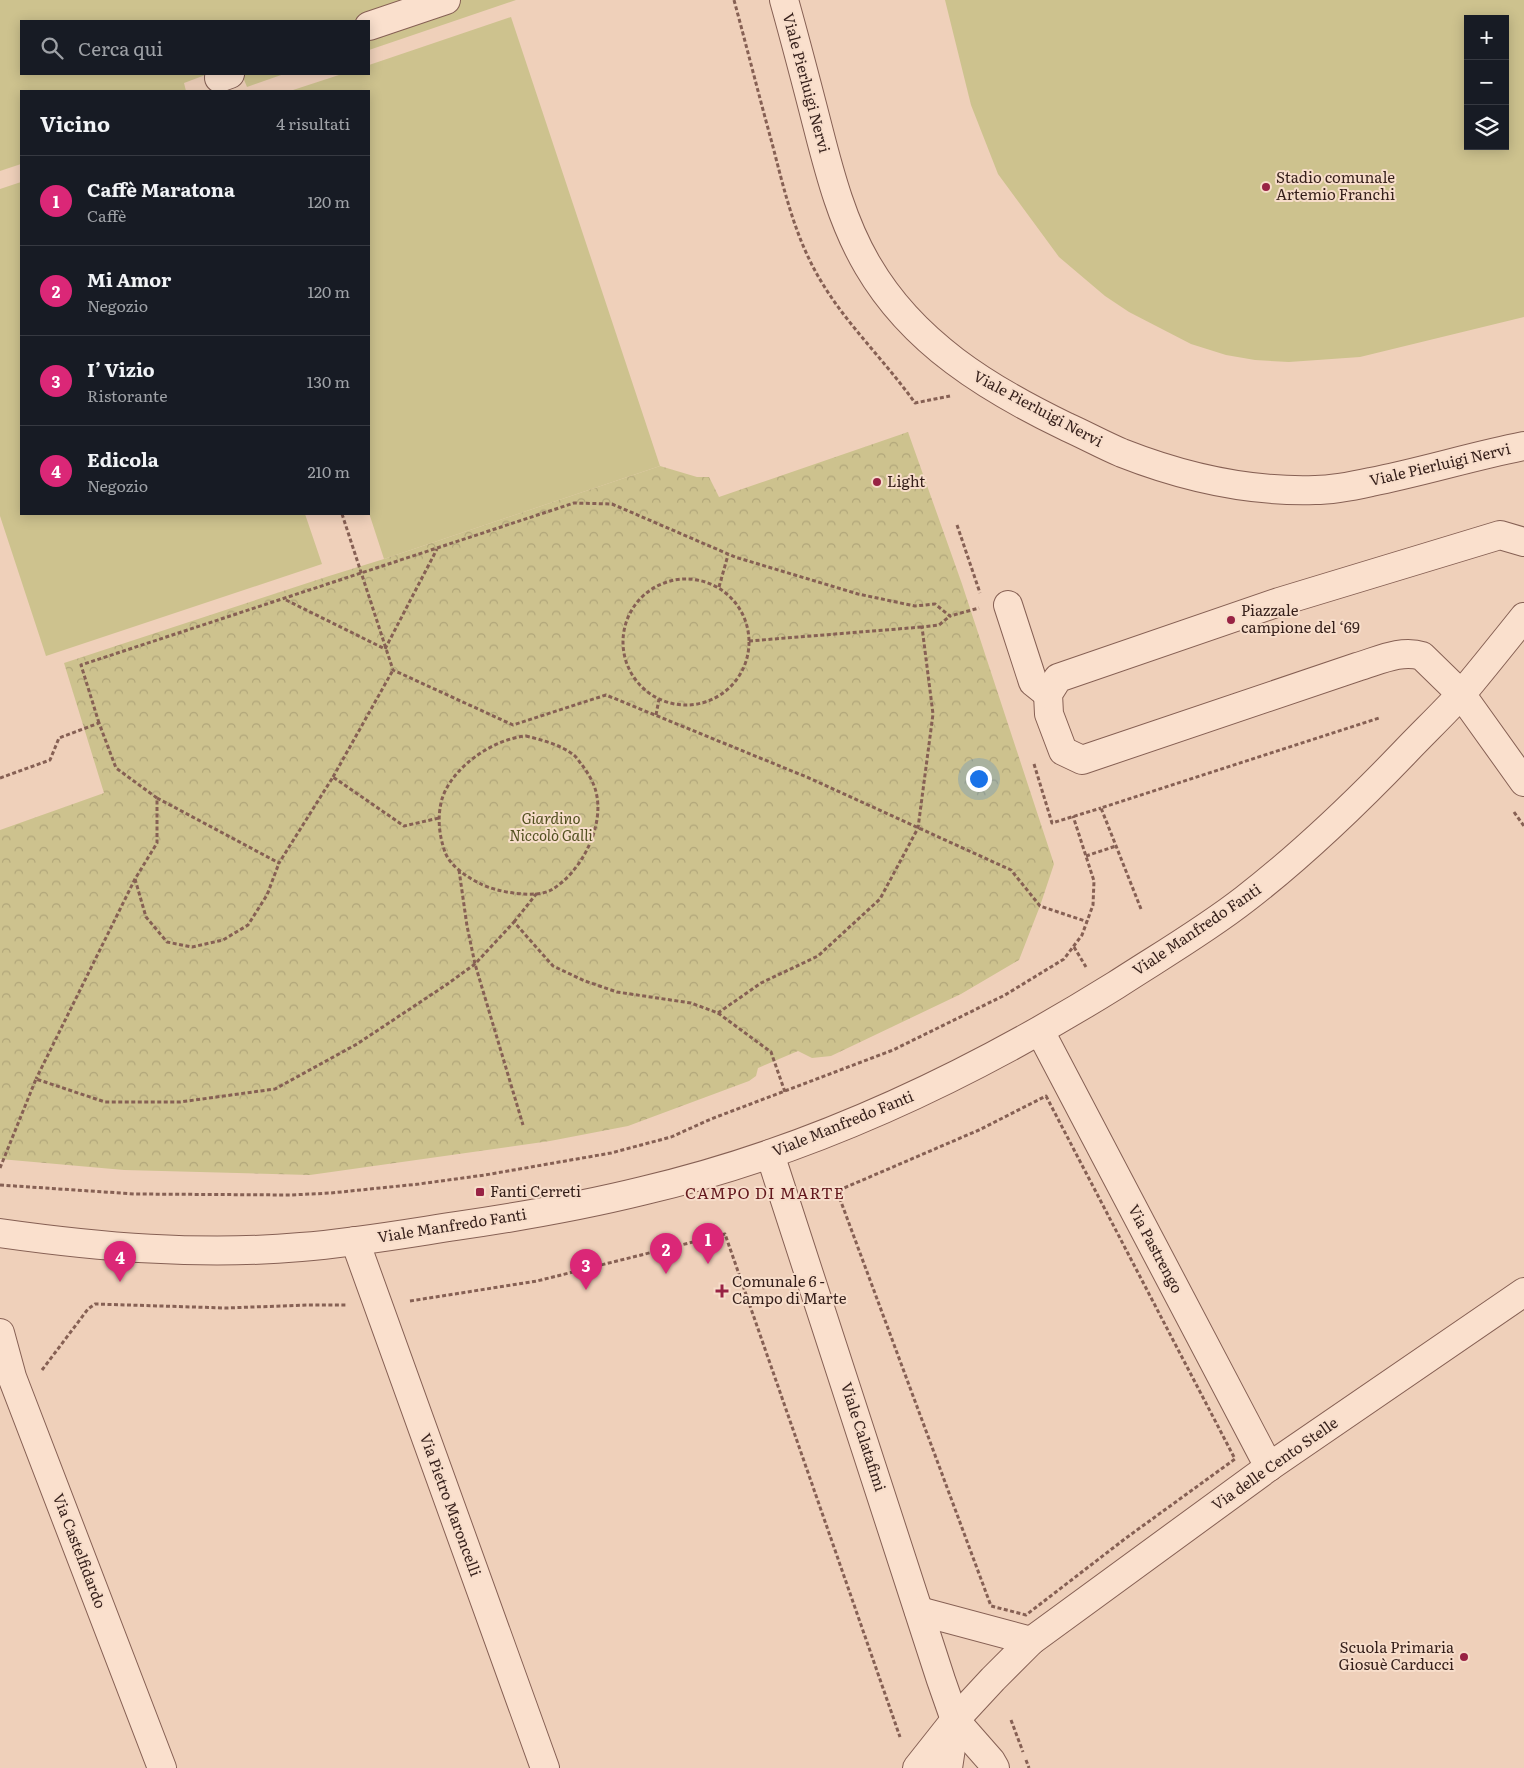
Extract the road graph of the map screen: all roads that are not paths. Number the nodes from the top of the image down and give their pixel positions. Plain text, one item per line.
1 (446, 0) edge
2 (784, 0) edge
3 (370, 26) edge
4 (1524, 446) edge
5 (1524, 542) edge
6 (996, 606) road end
7 (1524, 617) edge
8 (1048, 694) junction
9 (1461, 694) junction
10 (1524, 782) edge
11 (1040, 1031) junction
12 (770, 1154) junction
13 (1, 1240) edge
14 (356, 1241) junction
15 (1524, 1292) edge
16 (0, 1333) edge
17 (1269, 1467) junction
18 (919, 1611) junction
19 (1031, 1641) junction
20 (955, 1720) junction
21 (162, 1768) edge
22 (545, 1768) edge
23 (917, 1768) edge
24 (948, 1768) edge
25 (995, 1768) edge

1 - 3 street
2 - 4 street, Viale Pierluigi Nervi
5 - 8 street
6 - 8 street
7 - 9 street, Viale Manfredo Fanti
8 - 9 street
9 - 10 street
9 - 11 street, Viale Manfredo Fanti
11 - 12 street, Viale Manfredo Fanti
11 - 17 street, Via Pastrengo
12 - 14 street, Viale Manfredo Fanti
12 - 18 street, Viale Calatafimi
13 - 14 street, Viale Manfredo Fanti
14 - 22 street, Via Pietro Maroncelli
15 - 17 street, Via delle Cento Stelle
16 - 21 street, Via Castelfidardo
17 - 19 street, Via delle Cento Stelle
18 - 19 street
18 - 20 street, Viale Calatafimi
19 - 20 street, Via delle Cento Stelle
20 - 23 street, Via delle Cento Stelle
20 - 24 street, Viale Calatafimi
20 - 25 street, Viale Calatafimi

